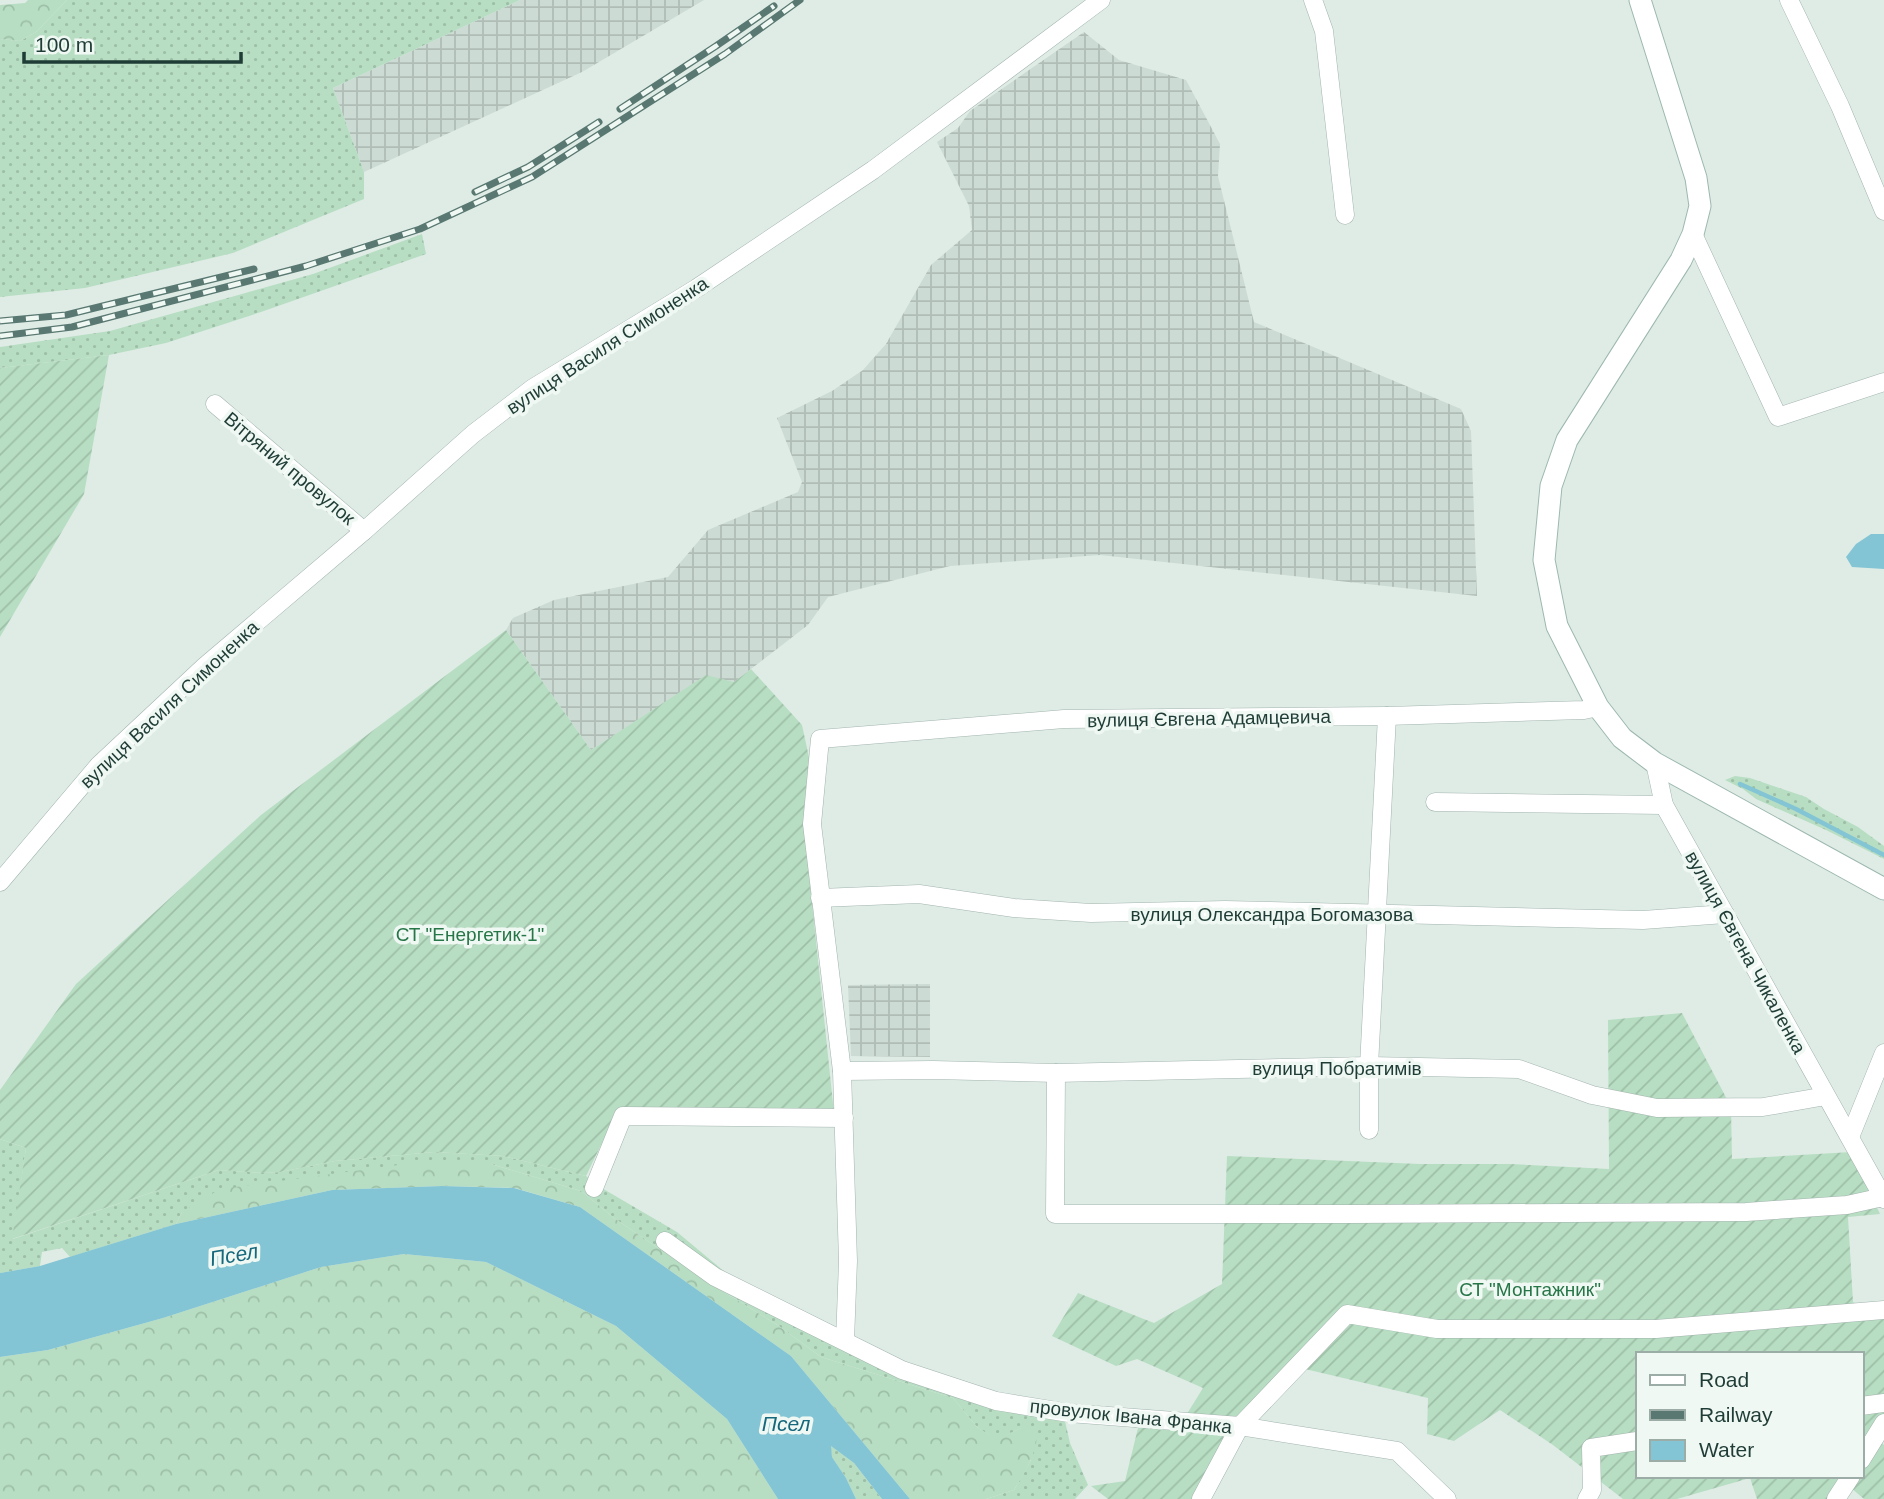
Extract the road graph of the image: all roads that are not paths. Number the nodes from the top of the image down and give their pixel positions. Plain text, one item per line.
1 (1101, 0) edge
2 (1313, 0) edge
3 (1640, 0) edge
4 (1789, 0) edge
5 (1884, 211) edge
6 (1345, 215) dead end
7 (1693, 234) junction
8 (1884, 382) edge
9 (215, 404) dead end
10 (364, 531) junction
11 (1598, 706) junction
12 (1387, 716) junction
13 (1655, 763) junction
14 (1435, 802) dead end
15 (1664, 805) junction
16 (0, 882) edge
17 (1884, 889) edge
18 (820, 898) junction
19 (1376, 913) junction
20 (1725, 914) junction
21 (1884, 1053) edge
22 (1369, 1066) junction
23 (842, 1070) junction
24 (1056, 1073) junction
25 (1826, 1096) junction
26 (844, 1118) junction
27 (1369, 1130) dead end
28 (1850, 1137) junction
29 (593, 1188) dead end
30 (1884, 1198) edge
31 (665, 1241) dead end
32 (1884, 1310) edge
33 (845, 1341) junction
34 (1884, 1403) edge
35 (1863, 1406) edge
36 (1884, 1423) edge
37 (1240, 1426) junction
38 (1636, 1441) edge
39 (1863, 1457) edge
40 (1850, 1478) edge
41 (1201, 1499) edge
42 (1447, 1499) edge
43 (1587, 1499) edge
44 (1836, 1499) edge

1 - 10 street, вулиця Василя Симоненка
2 - 6 street
3 - 7 main road
4 - 5 street
7 - 8 street
7 - 11 main road
9 - 10 street, Вітряний провулок
10 - 16 street, вулиця Василя Симоненка
11 - 12 street, вулиця Євгена Адамцевича
11 - 13 main road
12 - 18 street, вулиця Євгена Адамцевича
12 - 19 street
13 - 15 street, вулиця Євгена Чикаленка
13 - 17 main road
14 - 15 street
15 - 20 street, вулиця Євгена Чикаленка
18 - 19 street, вулиця Олександра Богомазова
18 - 23 street
19 - 20 street, вулиця Олександра Богомазова
19 - 22 street
20 - 25 street, вулиця Євгена Чикаленка
21 - 28 street
22 - 24 street, вулиця Побратимів
22 - 25 street, вулиця Побратимів
22 - 27 street
23 - 24 street, вулиця Побратимів
23 - 26 street
24 - 30 street
25 - 28 street, вулиця Євгена Чикаленка
26 - 29 street
26 - 33 street
28 - 30 street, вулиця Євгена Чикаленка
31 - 33 street, провулок Івана Франка
32 - 37 street
33 - 37 street, провулок Івана Франка
34 - 35 street
36 - 39 street
37 - 41 street
37 - 42 street, провулок Івана Франка
38 - 43 street
40 - 44 street

